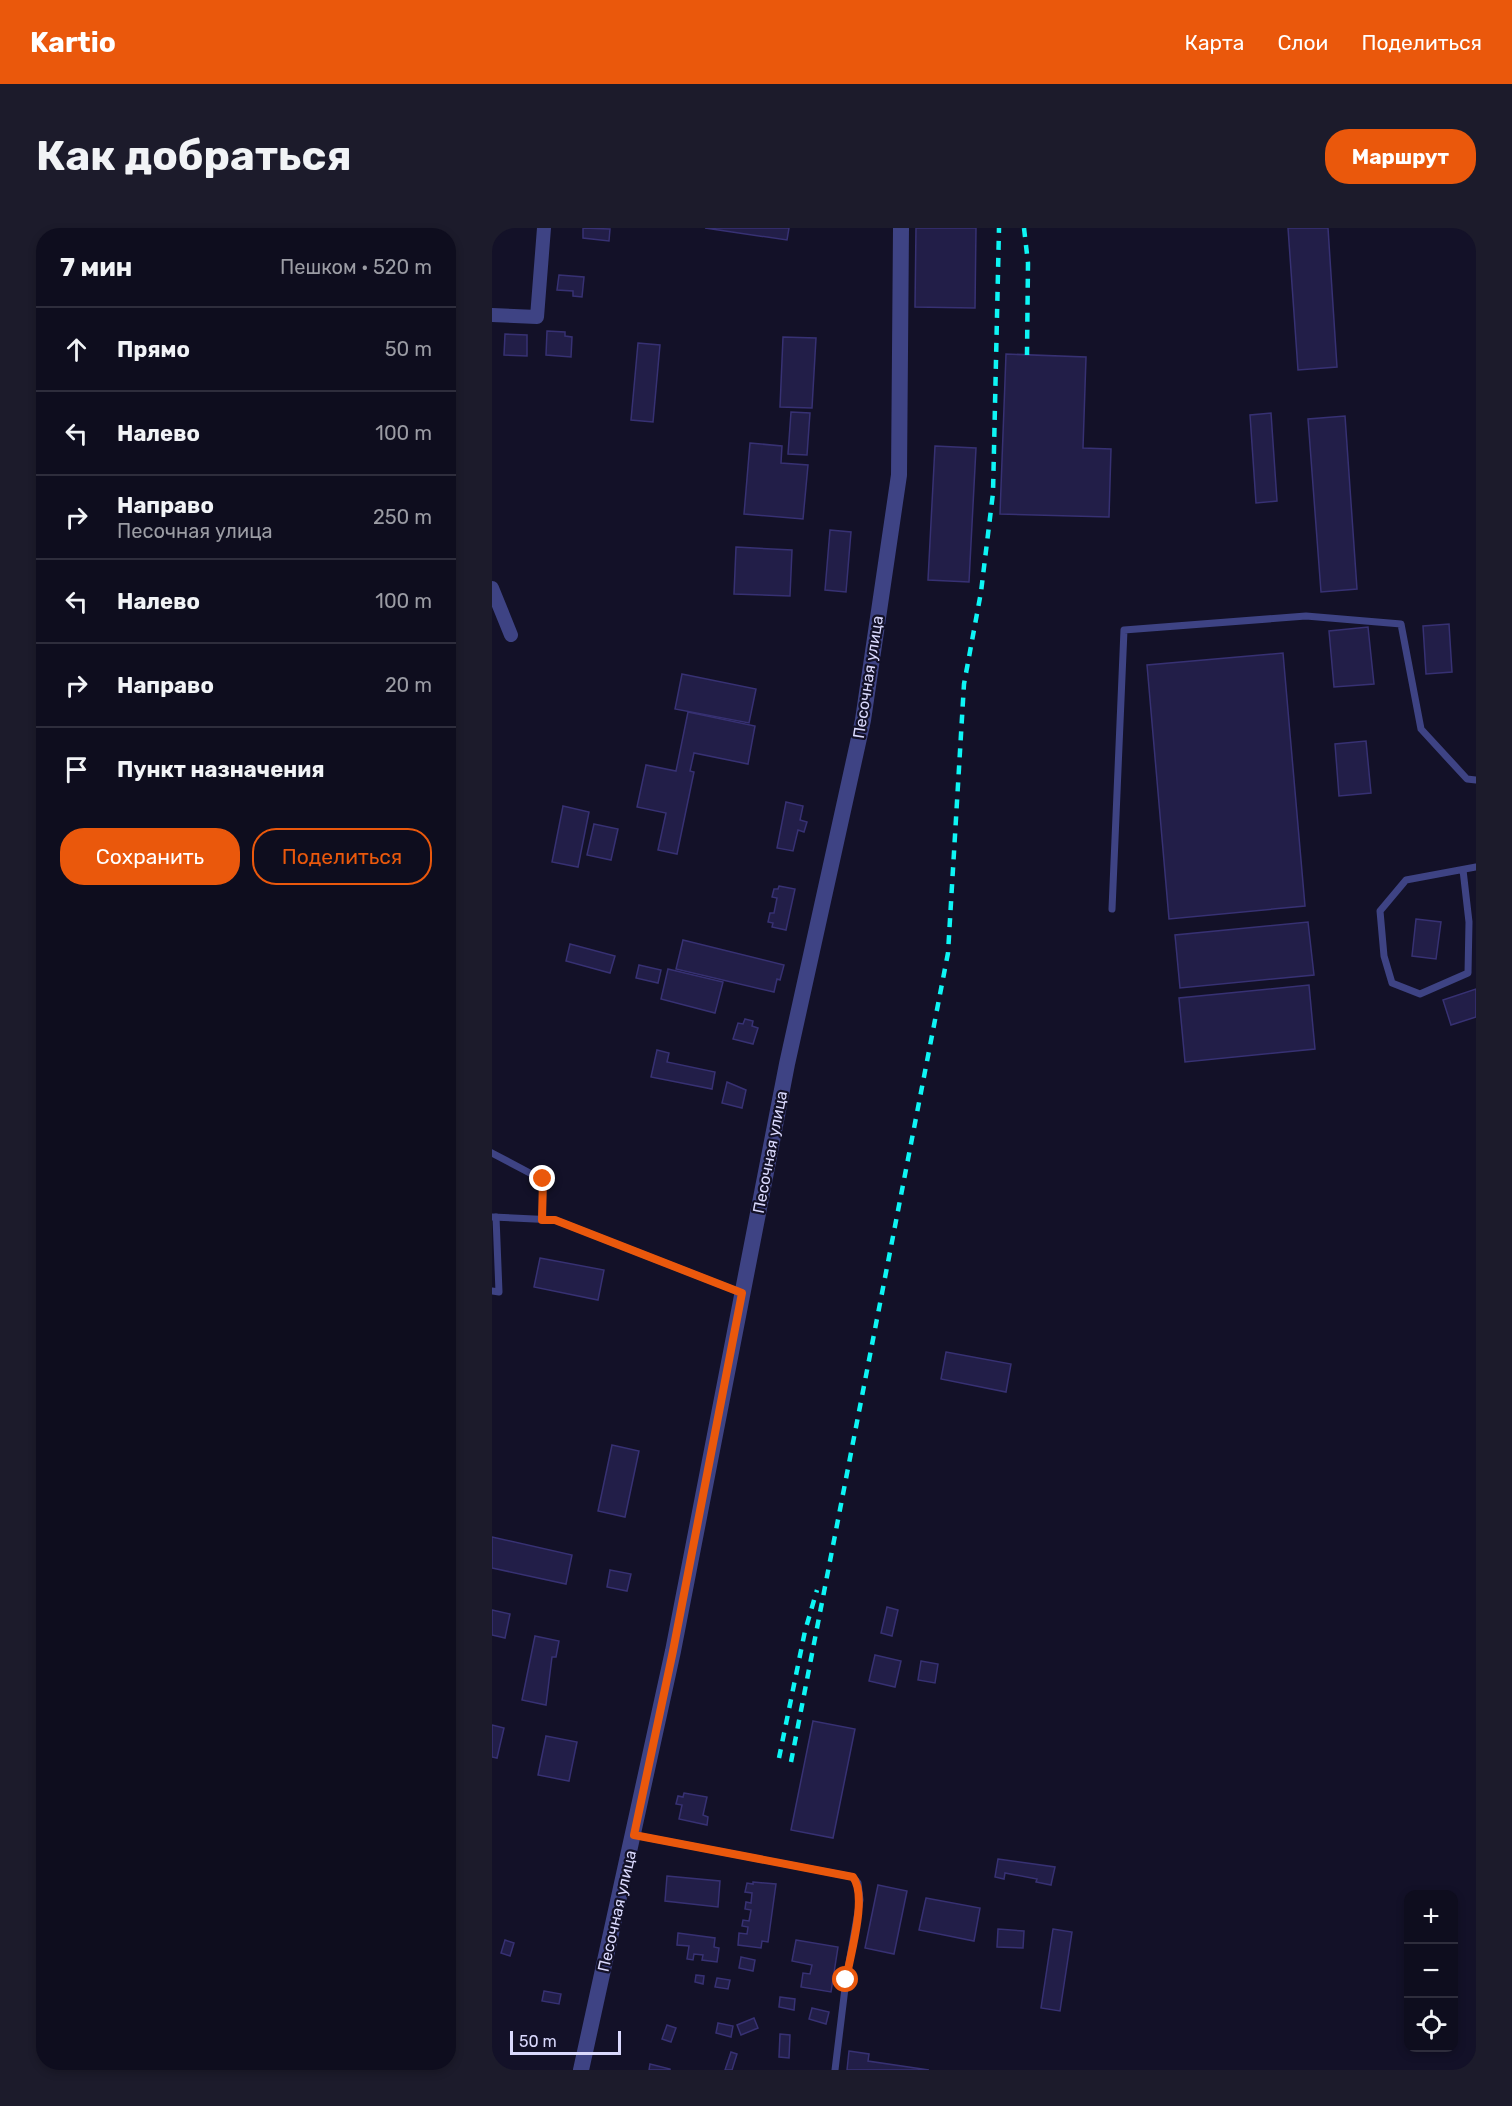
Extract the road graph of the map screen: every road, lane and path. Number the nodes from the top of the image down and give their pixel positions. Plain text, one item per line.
1 (544, 228) edge
2 (901, 228) edge
3 (492, 315) edge
4 (492, 588) edge
5 (511, 635) dead end
6 (1476, 780) edge
7 (1476, 867) edge
8 (1463, 870) junction
9 (1112, 909) dead end
10 (492, 1153) edge
11 (494, 1217) edge
12 (542, 1220) junction
13 (492, 1292) edge
14 (742, 1293) junction
15 (634, 1835) junction
16 (581, 2070) edge
17 (835, 2070) edge

1 - 3 street
2 - 14 street, Песочная улица
4 - 5 street
6 - 9 lane
7 - 8 lane
8 - 8 lane
10 - 12 lane
11 - 12 lane
11 - 13 lane
12 - 14 lane
14 - 15 street, Песочная улица
15 - 16 street, Песочная улица
15 - 17 lane

